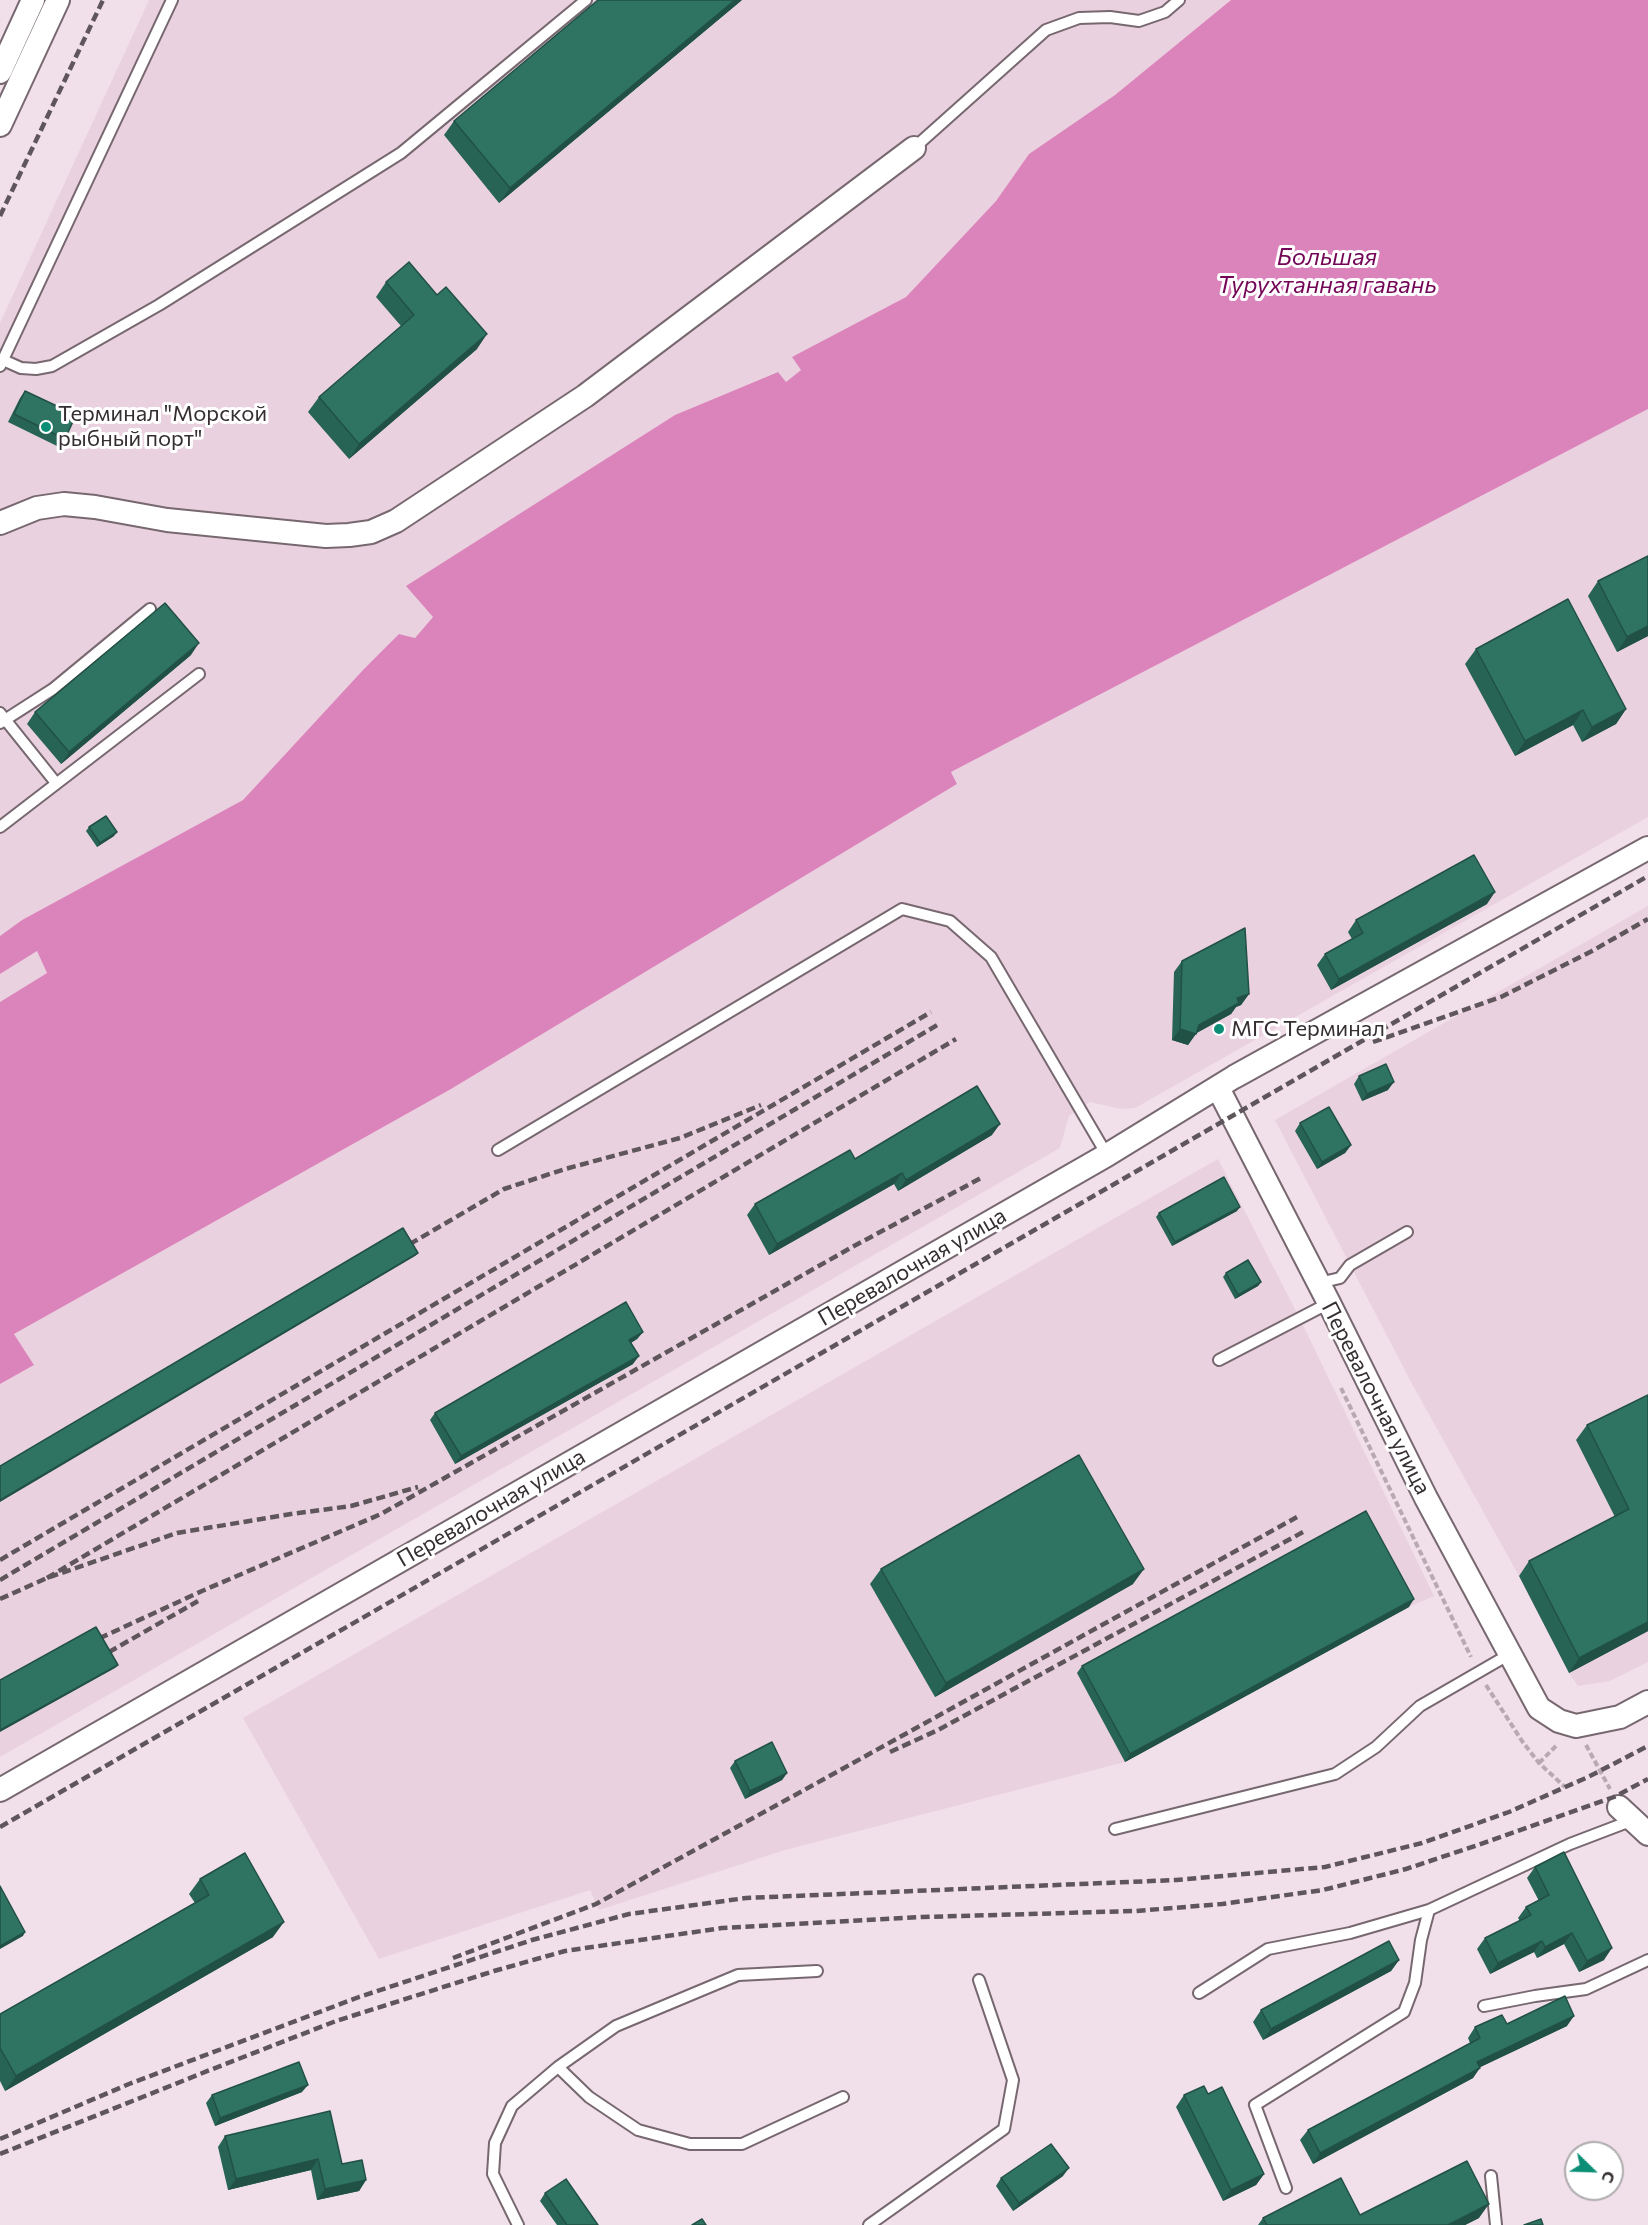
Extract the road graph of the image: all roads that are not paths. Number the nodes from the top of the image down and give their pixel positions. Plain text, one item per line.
1 (33, 0) edge
2 (58, 0) edge
3 (172, 0) edge
4 (586, 0) edge
5 (1179, 0) edge
6 (0, 72) edge
7 (0, 125) edge
8 (914, 148) joint
9 (1, 363) edge
10 (0, 523) edge
11 (150, 609) dead end
12 (199, 674) dead end
13 (2, 718) edge
14 (56, 783) junction
15 (0, 827) edge
16 (1648, 848) edge
17 (1218, 1088) junction
18 (498, 1150) dead end
19 (1107, 1155) junction
20 (1407, 1232) dead end
21 (1324, 1293) junction
22 (1219, 1360) dead end
23 (1510, 1654) junction
24 (1648, 1702) edge
25 (0, 1790) edge
26 (1634, 1820) edge
27 (1115, 1829) dead end
28 (1430, 1910) junction
29 (1648, 1960) edge
30 (816, 1971) dead end
31 (979, 1980) dead end
32 (1198, 1994) dead end
33 (1484, 2006) dead end
34 (558, 2067) junction
35 (843, 2097) dead end
36 (1491, 2176) dead end
37 (1286, 2188) dead end
38 (518, 2225) edge
39 (869, 2225) edge
40 (1496, 2225) edge

1 - 6 street
2 - 7 street
3 - 9 lane
4 - 9 lane
5 - 8 lane
8 - 10 street
11 - 13 lane
12 - 14 lane
13 - 14 lane
14 - 15 lane
16 - 17 street
17 - 19 street, Перевалочная улица
17 - 21 street, Перевалочная улица
18 - 19 lane
19 - 25 street, Перевалочная улица
20 - 21 lane
21 - 22 lane
21 - 23 street, Перевалочная улица
23 - 24 street, Перевалочная улица
23 - 27 lane
26 - 28 lane
28 - 32 lane
28 - 37 lane
29 - 33 lane
30 - 34 lane
31 - 39 lane
34 - 35 lane
34 - 38 lane
36 - 40 lane

